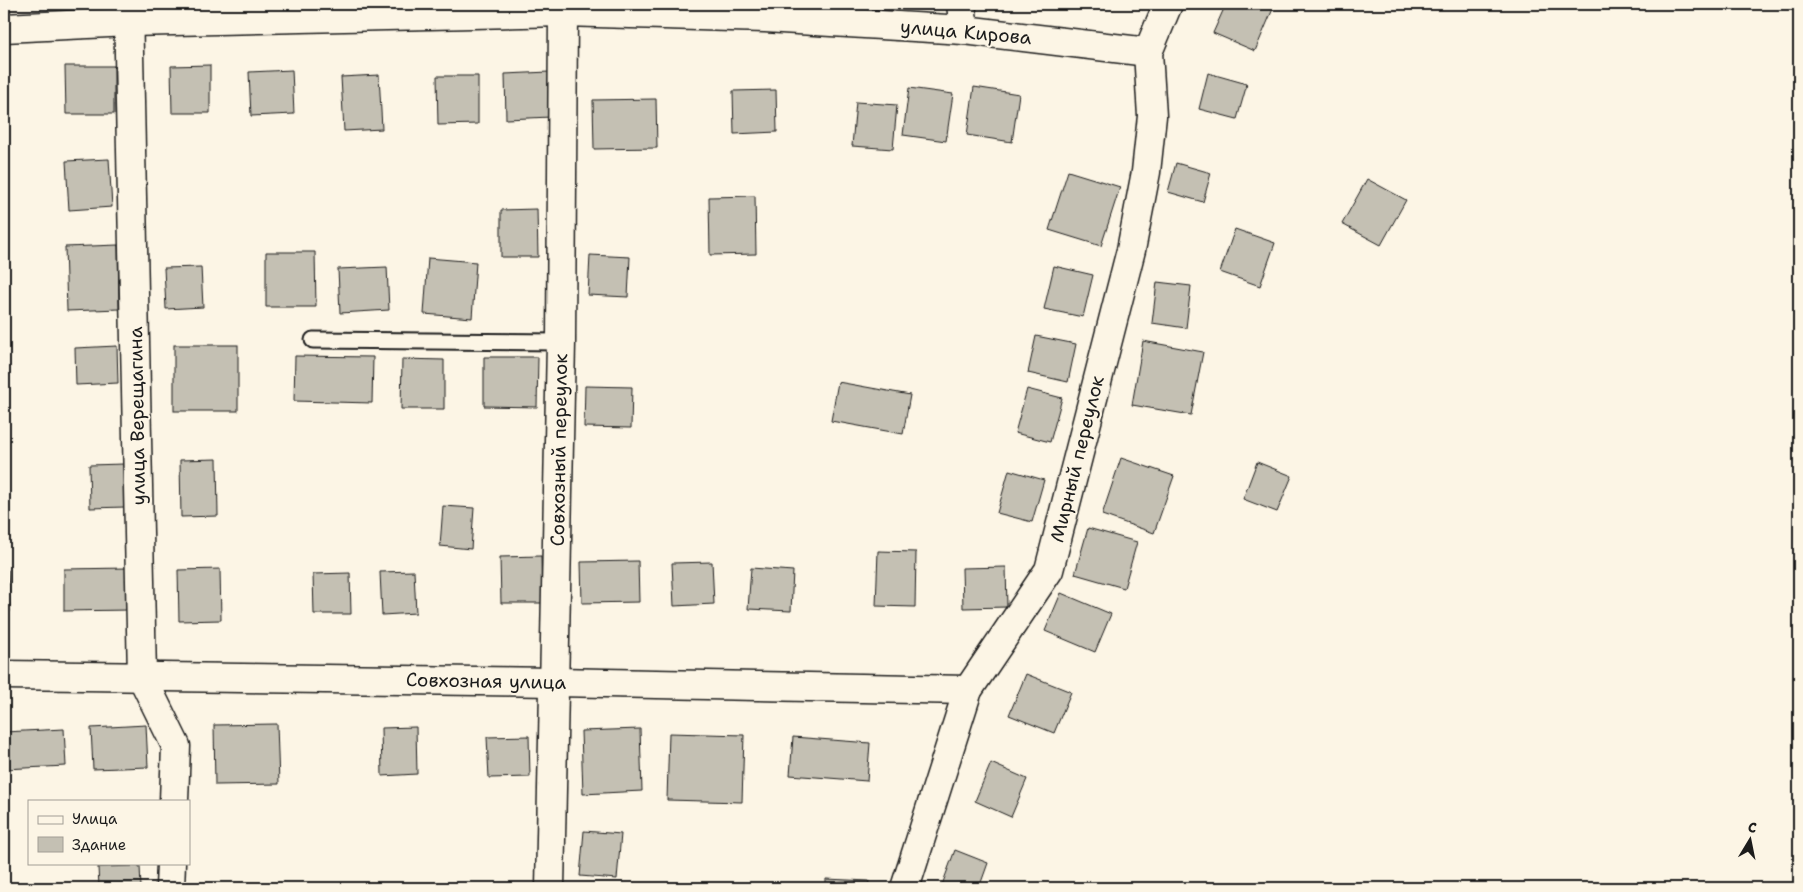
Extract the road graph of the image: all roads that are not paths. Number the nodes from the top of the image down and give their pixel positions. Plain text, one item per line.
1 (157, 4) edge
2 (1168, 4) edge
3 (564, 12) junction
4 (129, 13) edge
5 (962, 17) edge
6 (4, 28) edge
7 (1148, 52) junction
8 (313, 340) dead end
9 (561, 342) junction
10 (4, 675) edge
11 (142, 677) junction
12 (555, 682) junction
13 (968, 690) junction
14 (174, 800) edge
15 (171, 864) edge
16 (170, 888) edge
17 (550, 888) edge
18 (905, 888) edge

1 - 4 street
2 - 7 street, Мирный переулок
3 - 4 street, улица Кирова
3 - 5 street, улица Кирова
3 - 9 street, Совхозный переулок
4 - 6 street, улица Кирова
4 - 11 street, улица Верещагина
5 - 7 street, улица Кирова
7 - 13 street, Мирный переулок
8 - 9 lane
9 - 12 street, Совхозный переулок
10 - 11 street, Совхозная улица
11 - 12 street, Совхозная улица
11 - 14 street, улица Верещагина
12 - 13 street, Совхозная улица
12 - 17 street, Совхозный переулок
13 - 18 street, Мирный переулок
15 - 16 street

